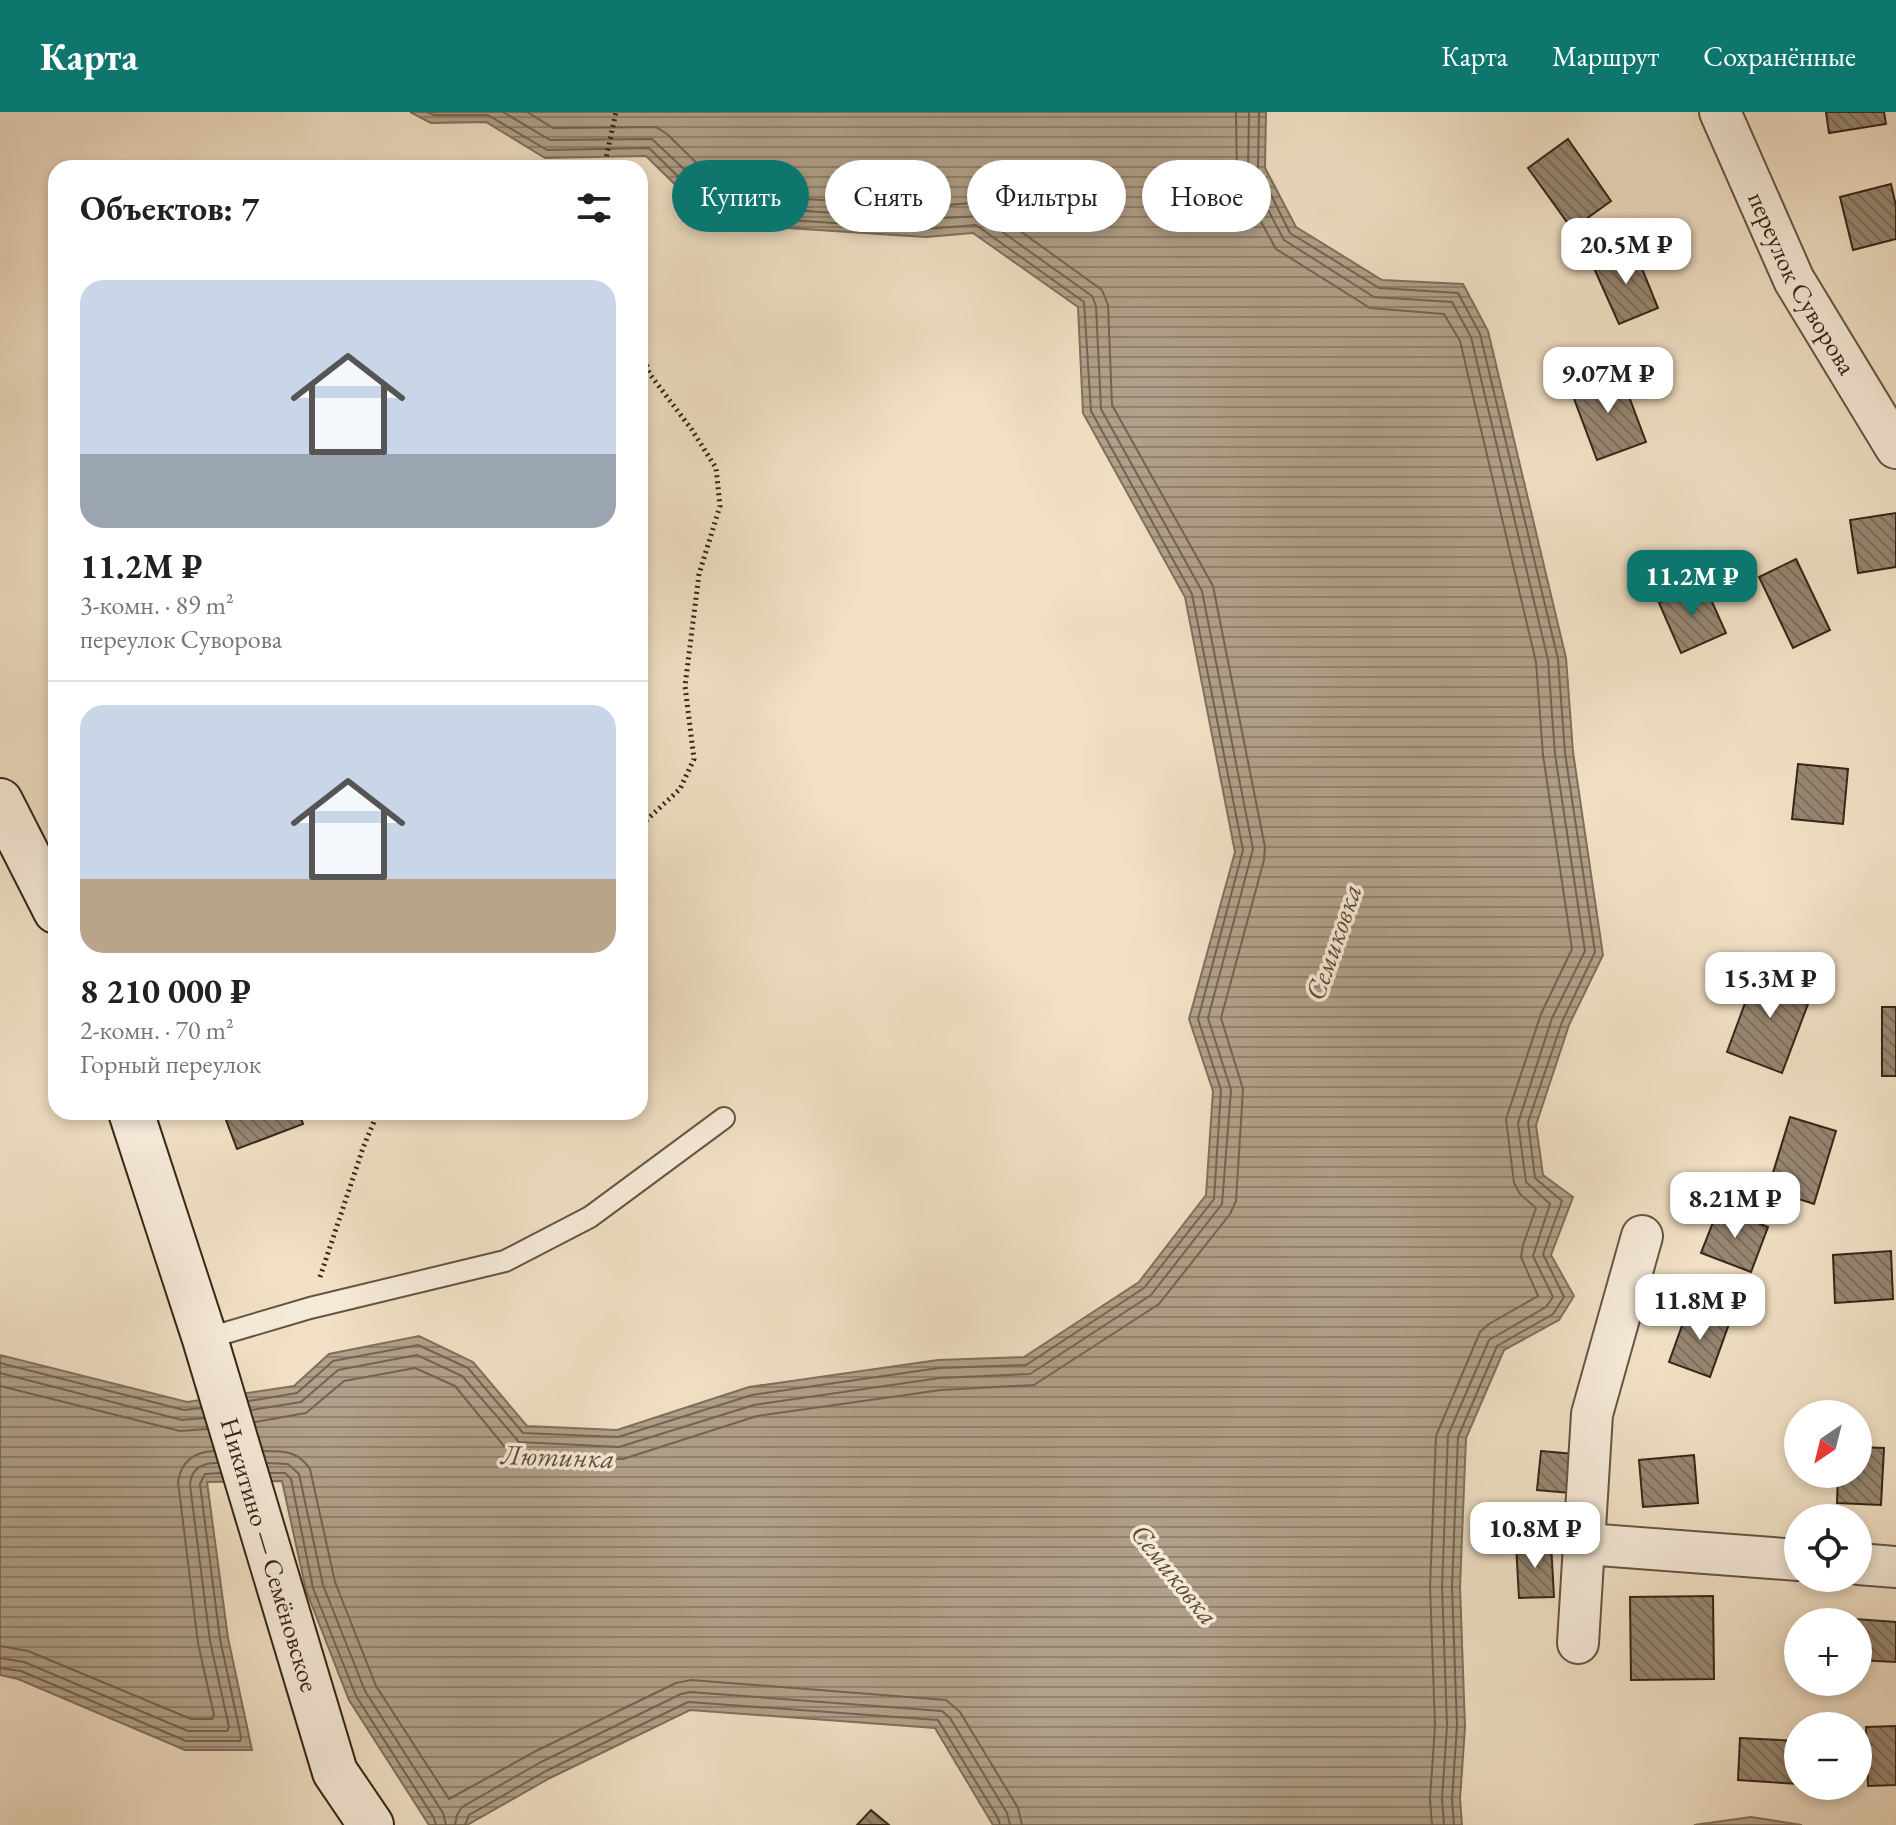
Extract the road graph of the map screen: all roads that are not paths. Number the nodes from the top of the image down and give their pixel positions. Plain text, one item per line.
1 (1720, 112) edge
2 (1896, 448) edge
3 (0, 801) edge
4 (48, 895) edge
5 (724, 1118) dead end
6 (134, 1120) edge
7 (1642, 1236) dead end
8 (205, 1339) junction
9 (1586, 1544) junction
10 (1784, 1559) edge
11 (1872, 1565) edge
12 (1896, 1567) edge
13 (1578, 1643) dead end
14 (371, 1825) edge

1 - 2 street, переулок Суворова
3 - 4 main road
5 - 8 lane
6 - 8 main road, Никитино — Семёновское
7 - 9 street
8 - 14 main road, Никитино — Семёновское
9 - 10 street
9 - 13 street
11 - 12 street

